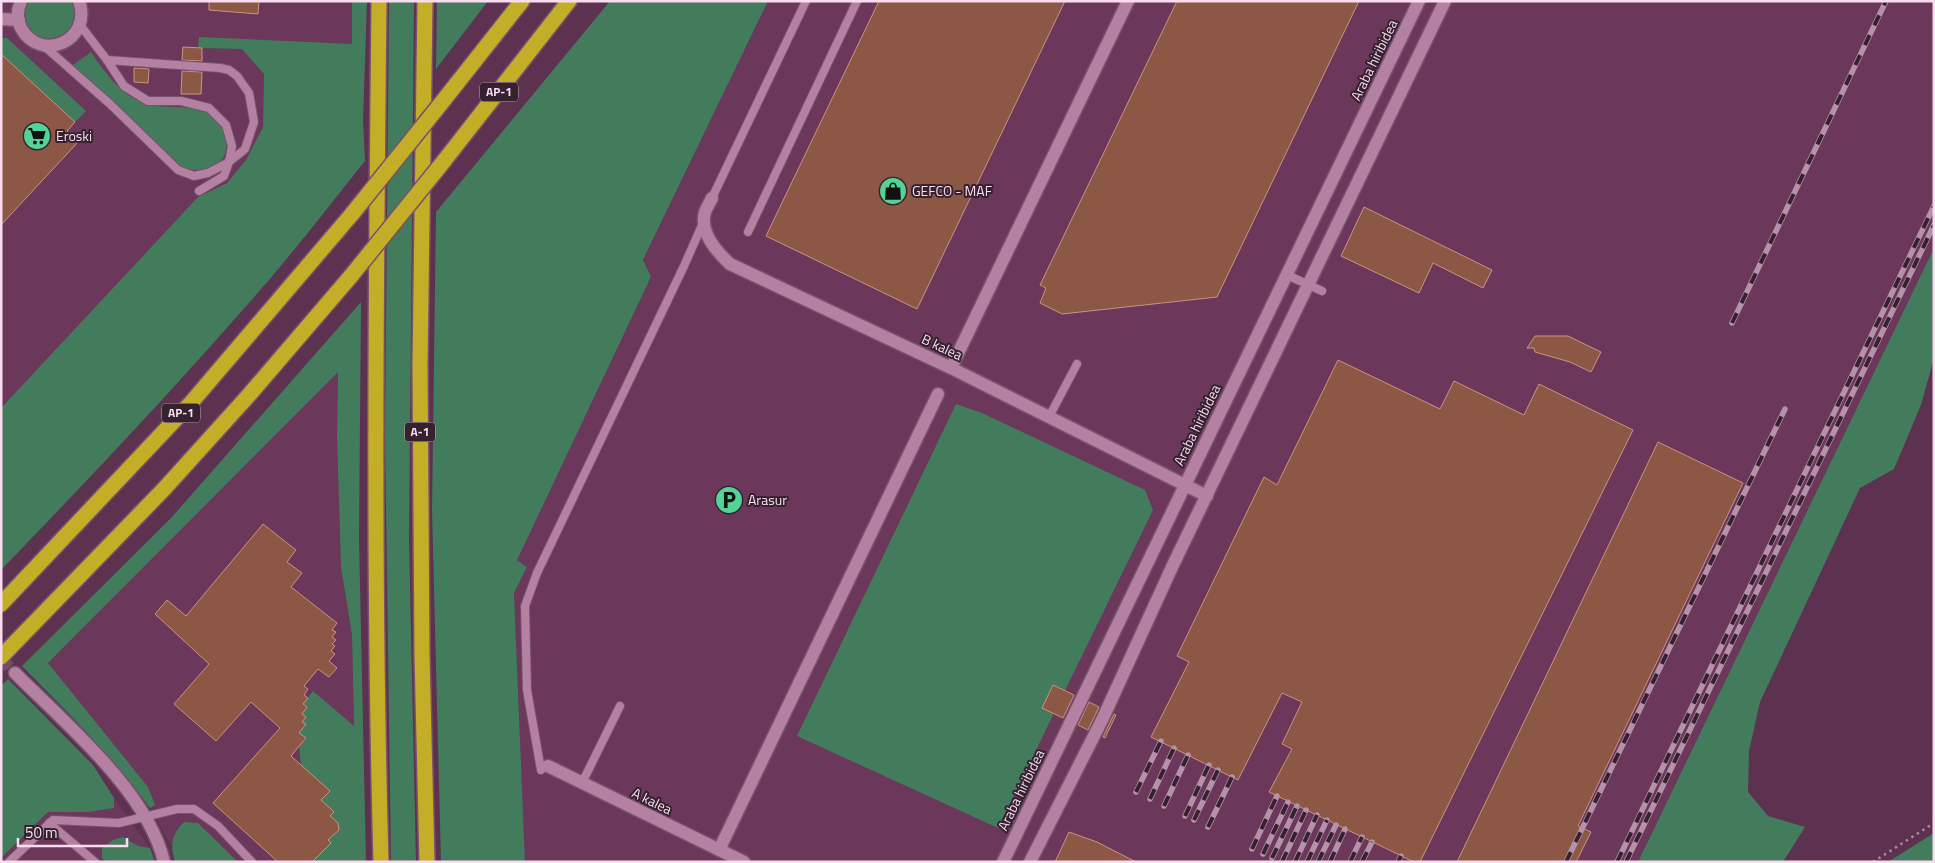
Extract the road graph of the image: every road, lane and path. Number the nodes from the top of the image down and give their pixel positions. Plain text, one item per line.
1 (21, 1) edge
2 (79, 1) edge
3 (379, 1) edge
4 (425, 1) edge
5 (522, 1) edge
6 (569, 1) edge
7 (577, 1) edge
8 (806, 1) edge
9 (857, 1) edge
10 (1128, 1) edge
11 (1419, 1) edge
12 (1445, 1) edge
13 (1, 19) edge
14 (19, 20) junction
15 (554, 23) junction
16 (80, 25) junction
17 (44, 46) junction
18 (107, 60) junction
19 (229, 162) junction
20 (199, 191) dead end
21 (712, 198) joint
22 (704, 221) junction
23 (748, 232) dead end
24 (1287, 275) junction
25 (1308, 285) junction
26 (1322, 291) dead end
27 (1077, 364) dead end
28 (951, 368) junction
29 (938, 394) dead end
30 (1049, 417) junction
31 (1185, 485) junction
32 (1207, 496) junction
33 (1, 604) edge
34 (1, 657) edge
35 (15, 673) tunnel mouth
36 (620, 706) dead end
37 (545, 768) joint
38 (582, 783) junction
39 (146, 817) junction
40 (49, 823) junction
41 (1934, 823) edge
42 (719, 850) junction
43 (9, 862) edge
44 (95, 862) edge
45 (164, 862) edge
46 (252, 862) edge
47 (381, 862) edge
48 (427, 862) edge
49 (744, 862) edge
50 (1003, 862) edge
51 (1030, 862) edge
52 (1873, 862) edge

1 - 14 street
2 - 16 street
3 - 47 highway
4 - 48 highway, A-1
5 - 33 highway, AP-1, bridge
6 - 15 highway, AP-1
7 - 15 highway
8 - 21 lane
9 - 23 lane
10 - 28 street
11 - 24 street, Araba hiribidea
12 - 25 street
13 - 14 street
14 - 17 street
15 - 34 highway, AP-1, bridge
16 - 17 street
16 - 18 lane
17 - 19 lane
18 - 19 lane
18 - 19 lane
19 - 20 lane
21 - 22 street
22 - 28 street, B kalea
22 - 37 lane
24 - 25 lane
24 - 31 street, Araba hiribidea
25 - 26 lane
25 - 32 street
27 - 30 lane
28 - 30 street, B kalea
29 - 42 street
30 - 31 street, B kalea
31 - 32 street, B kalea
31 - 50 street, Araba hiribidea
32 - 51 street
35 - 39 street
36 - 38 lane
37 - 38 street, A kalea
38 - 42 street, A kalea
39 - 40 lane
39 - 45 street
39 - 46 lane
40 - 43 lane
40 - 44 lane
41 - 52 path
42 - 49 street, A kalea

